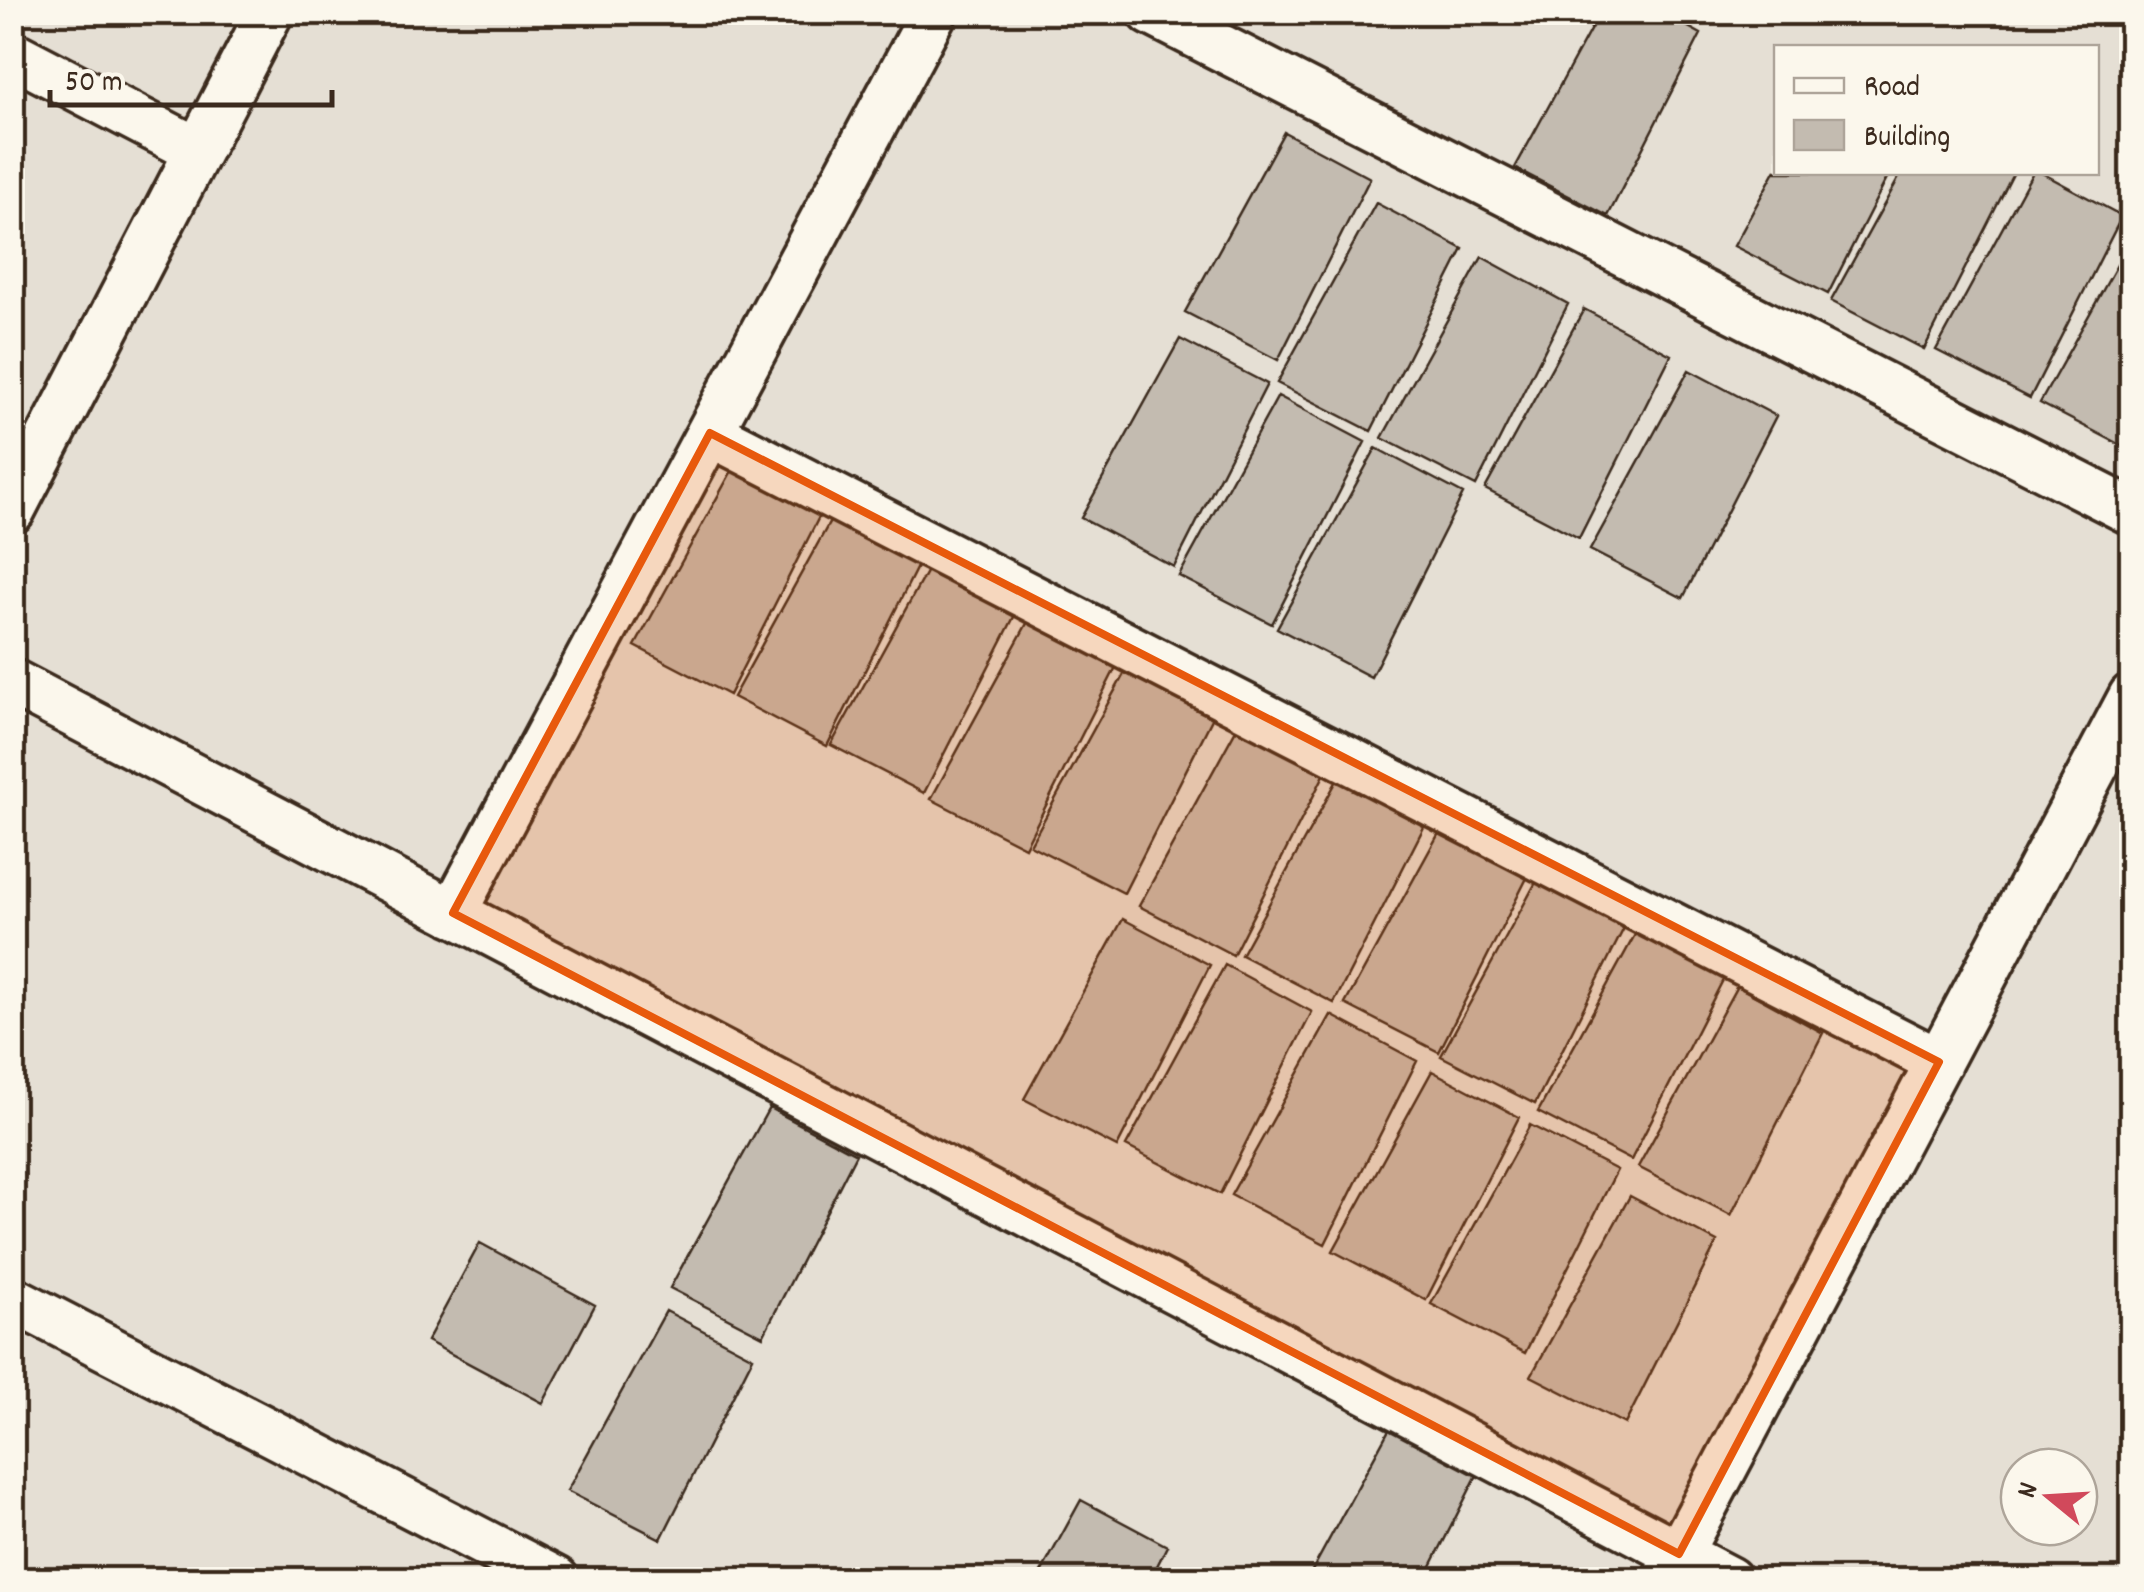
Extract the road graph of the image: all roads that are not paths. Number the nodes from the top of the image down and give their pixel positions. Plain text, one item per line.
1 (270, 12) edge
2 (934, 12) edge
3 (1152, 12) edge
4 (12, 54) edge
5 (198, 150) junction
6 (710, 433) junction
7 (12, 510) edge
8 (2132, 512) edge
9 (12, 682) edge
10 (2132, 696) edge
11 (453, 913) junction
12 (1938, 1062) junction
13 (12, 1298) edge
14 (1672, 1567) edge
15 (556, 1580) edge
16 (1729, 1580) edge

1 - 5 street
2 - 6 street
3 - 8 street
4 - 5 street
5 - 7 street
6 - 11 street
6 - 12 street
9 - 11 street
10 - 12 street
11 - 14 street
12 - 14 street
13 - 15 street
14 - 16 street

